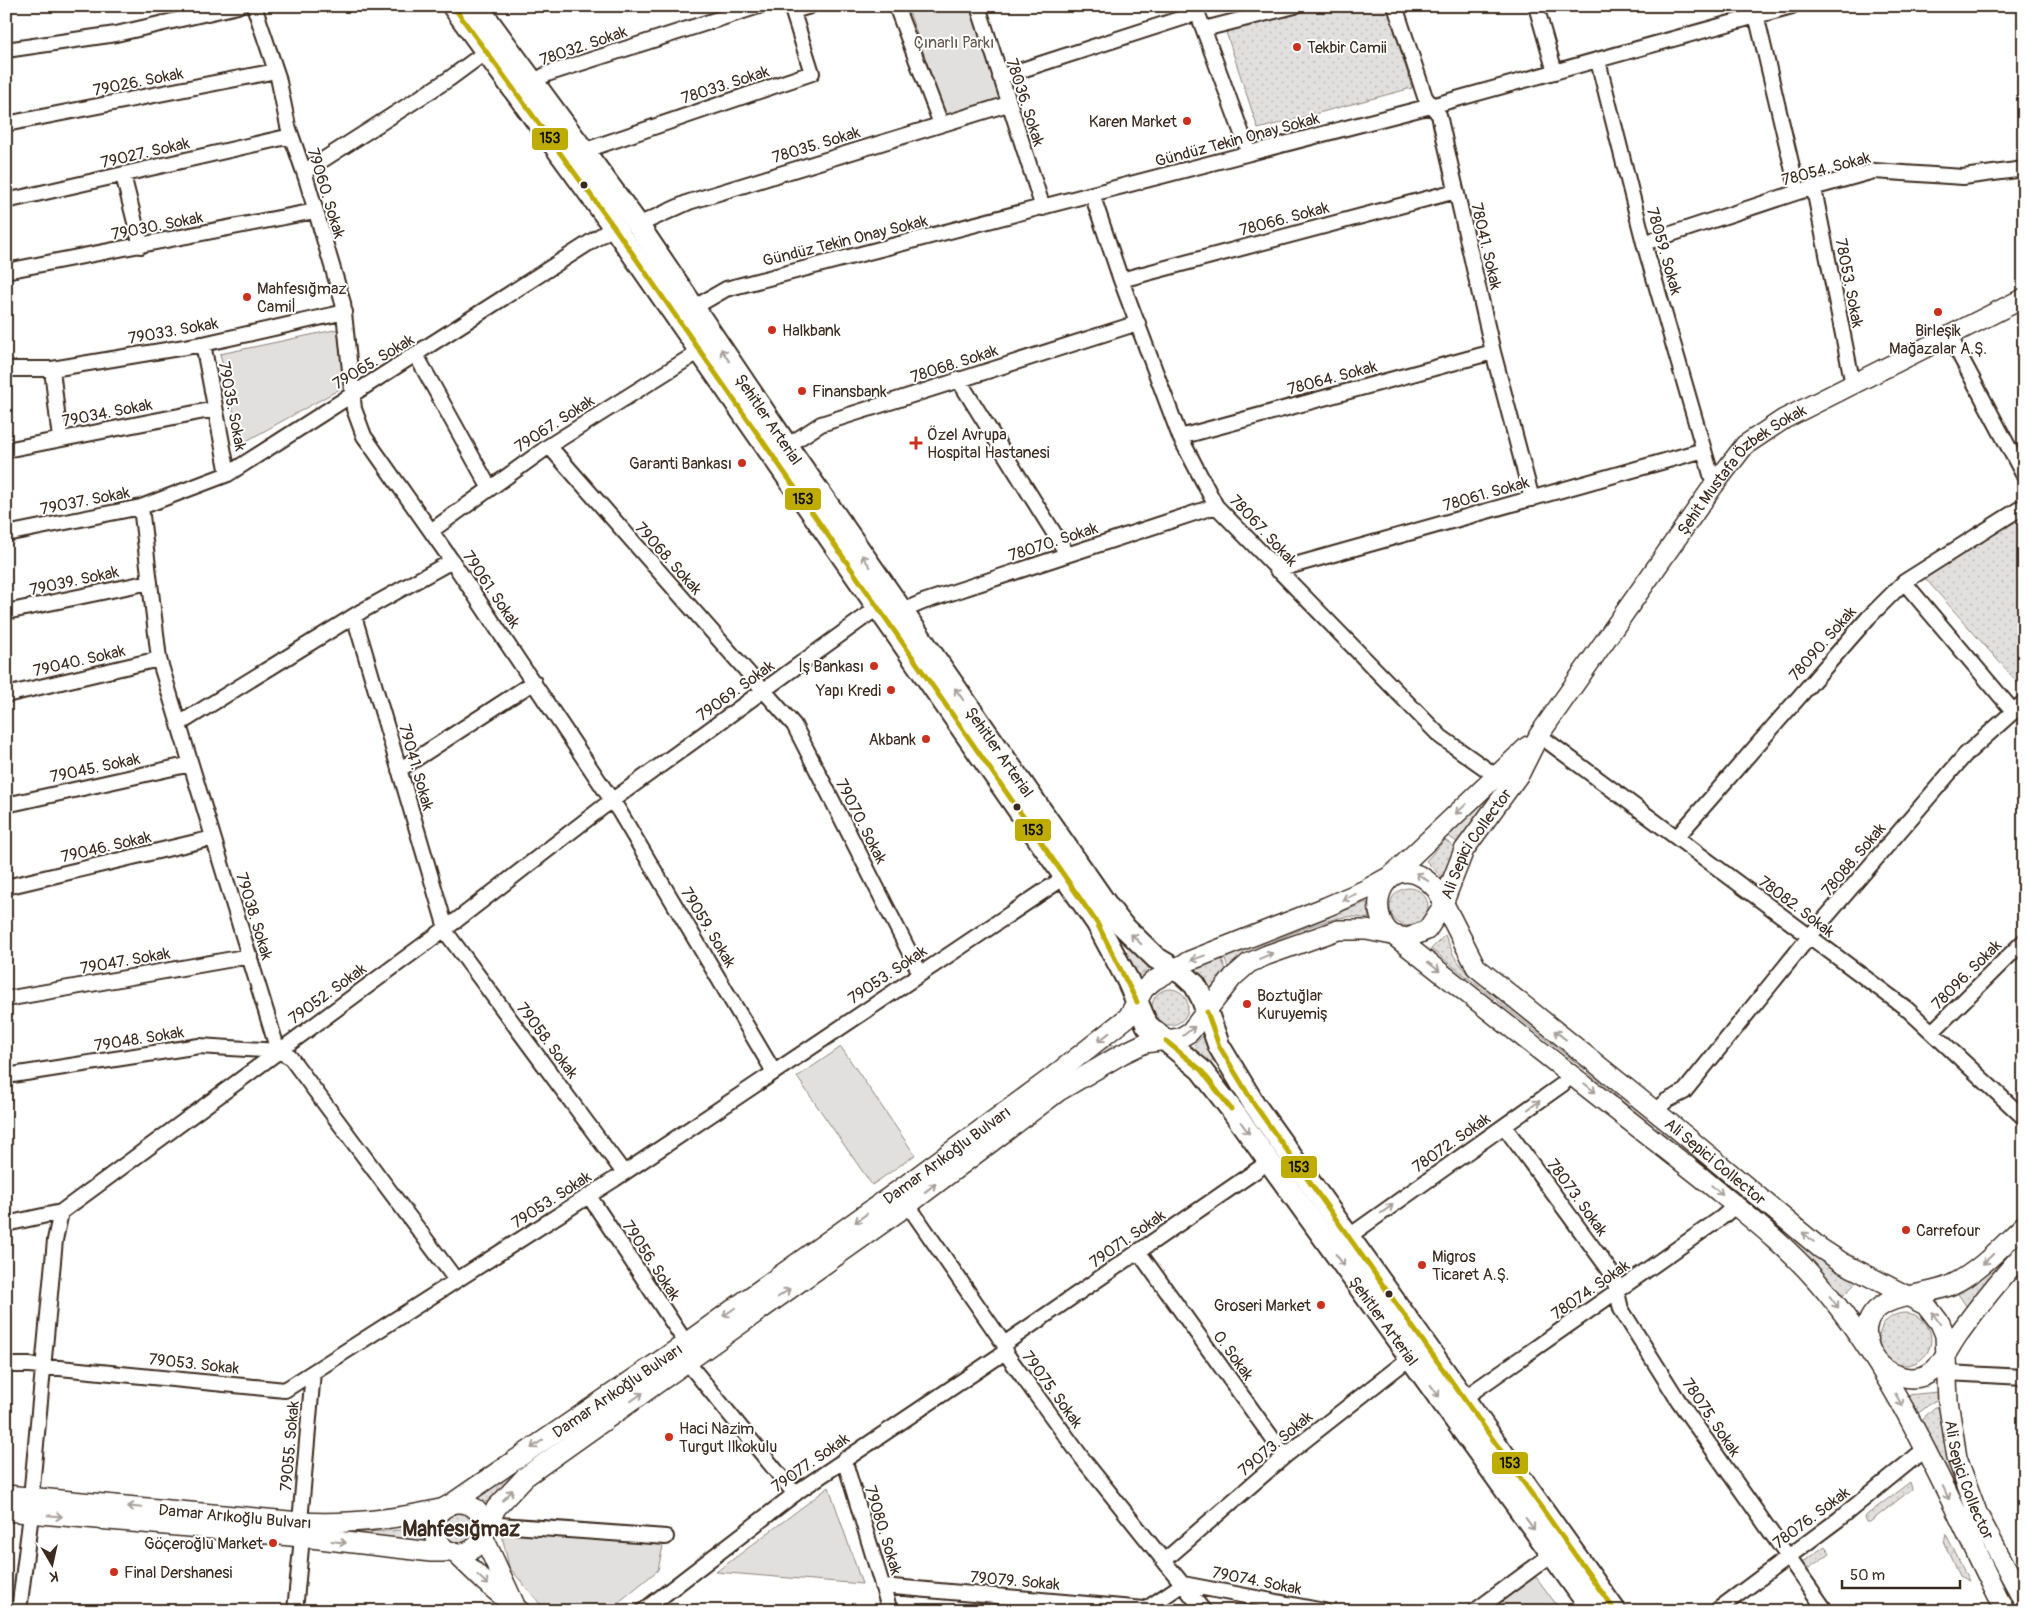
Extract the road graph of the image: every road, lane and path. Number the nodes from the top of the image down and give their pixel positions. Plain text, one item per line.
1 (238, 6) edge
2 (254, 6) edge
3 (454, 6) edge
4 (478, 6) edge
5 (760, 6) edge
6 (810, 6) edge
7 (896, 6) edge
8 (978, 6) edge
9 (1295, 6) edge
10 (1395, 6) edge
11 (1536, 6) edge
12 (1792, 6) edge
13 (792, 9) edge
14 (1197, 10) edge
15 (1756, 11) edge
16 (1204, 29) junction
17 (6, 50) edge
18 (487, 51) junction
19 (1598, 60) junction
20 (276, 71) junction
21 (1555, 72) junction
22 (1000, 77) junction
23 (533, 82) junction
24 (1008, 104) junction
25 (1431, 106) junction
26 (6, 124) edge
27 (941, 124) junction
28 (291, 136) junction
29 (583, 151) junction
30 (1249, 153) junction
31 (2024, 169) edge
32 (304, 172) junction
33 (123, 175) junction
34 (1814, 189) junction
35 (1456, 191) junction
36 (1798, 192) junction
37 (1092, 194) junction
38 (6, 201) edge
39 (1043, 208) junction
40 (315, 211) junction
41 (638, 225) junction
42 (614, 227) junction
43 (1644, 242) junction
44 (141, 246) junction
45 (6, 271) edge
46 (1121, 280) junction
47 (2024, 298) edge
48 (693, 308) junction
49 (345, 312) junction
50 (1138, 323) junction
51 (1949, 335) junction
52 (203, 344) junction
53 (700, 351) junction
54 (1493, 352) junction
55 (416, 355) junction
56 (52, 368) junction
57 (6, 369) edge
58 (958, 380) junction
59 (1853, 385) junction
60 (353, 393) junction
61 (215, 408) junction
62 (1180, 437) junction
63 (60, 439) junction
64 (549, 446) junction
65 (787, 446) junction
66 (6, 450) edge
67 (1704, 450) junction
68 (228, 474) junction
69 (2024, 476) edge
70 (1714, 485) junction
71 (489, 487) junction
72 (1532, 499) junction
73 (1216, 506) junction
74 (2024, 506) edge
75 (141, 507) junction
76 (430, 531) junction
77 (6, 534) edge
78 (1067, 554) junction
79 (452, 561) junction
80 (1277, 570) junction
81 (150, 582) junction
82 (1904, 582) junction
83 (877, 608) junction
84 (6, 612) edge
85 (902, 612) junction
86 (354, 616) junction
87 (159, 659) junction
88 (534, 682) junction
89 (764, 691) junction
90 (6, 695) edge
91 (2019, 706) edge
92 (179, 724) junction
93 (1540, 735) junction
94 (191, 764) junction
95 (399, 770) junction
96 (1503, 782) junction
97 (612, 800) junction
98 (6, 805) edge
99 (1677, 837) junction
100 (213, 838) junction
101 (1392, 875) junction
102 (1065, 877) junction
103 (6, 887) edge
104 (1442, 902) junction
105 (446, 928) junction
106 (1396, 937) junction
107 (1809, 938) junction
108 (2024, 941) edge
109 (250, 956) junction
110 (1174, 969) junction
111 (920, 973) junction
112 (6, 999) edge
113 (1137, 1002) junction
114 (1207, 1012) junction
115 (1933, 1031) junction
116 (1166, 1041) junction
117 (278, 1051) junction
118 (774, 1072) junction
119 (1571, 1073) junction
120 (6, 1076) edge
121 (1655, 1111) junction
122 (2024, 1118) edge
123 (1504, 1126) junction
124 (1270, 1161) junction
125 (624, 1173) junction
126 (589, 1196) junction
127 (908, 1205) junction
128 (1735, 1206) junction
129 (61, 1212) junction
130 (6, 1224) edge
131 (2024, 1225) edge
132 (1348, 1237) junction
133 (1138, 1251) junction
134 (2024, 1253) edge
135 (456, 1280) junction
136 (1617, 1292) junction
137 (1910, 1297) junction
138 (1004, 1348) junction
139 (1946, 1351) junction
140 (687, 1352) junction
141 (1411, 1357) junction
142 (1874, 1358) junction
143 (6, 1365) edge
144 (42, 1366) junction
145 (313, 1372) junction
146 (1947, 1373) junction
147 (2024, 1377) edge
148 (1464, 1398) junction
149 (1925, 1449) junction
150 (1285, 1456) junction
151 (844, 1459) junction
152 (795, 1494) junction
153 (6, 1495) edge
154 (31, 1506) junction
155 (445, 1508) junction
156 (6, 1511) edge
157 (500, 1525) dead end
158 (301, 1529) junction
159 (483, 1536) junction
160 (666, 1537) dead end
161 (454, 1552) junction
162 (1552, 1554) junction
163 (1787, 1557) junction
164 (1165, 1560) junction
165 (1183, 1584) junction
166 (882, 1586) junction
167 (2024, 1602) edge
168 (518, 1608) edge
169 (1144, 1610) edge
170 (20, 1611) edge
171 (295, 1611) edge
172 (643, 1611) edge
173 (890, 1611) edge
174 (1204, 1611) edge
175 (1324, 1611) edge
176 (1475, 1611) edge
177 (1593, 1611) edge
178 (1615, 1611) edge
179 (1716, 1611) edge
180 (1826, 1611) edge
181 (2005, 1611) edge

1 - 17 street
2 - 20 street, 79060. Sokak
3 - 18 main road, Şehitler Arterial
4 - 23 main road, Şehitler Arterial
5 - 23 street, 78032. Sokak
6 - 13 street
7 - 27 street
8 - 22 street, 78036. Sokak
9 - 16 street
10 - 25 street, 78041. Sokak
11 - 21 street
12 - 15 street, Gündüz Tekin Onay Sokak
13 - 29 street, 78033. Sokak
14 - 16 street
14 - 22 street
15 - 19 street, Gündüz Tekin Onay Sokak
15 - 36 street
16 - 30 street
18 - 32 street
18 - 42 main road, Şehitler Arterial
19 - 21 street, Gündüz Tekin Onay Sokak
19 - 43 street, 78059. Sokak
20 - 26 street, 79026. Sokak
20 - 28 street, 79060. Sokak
21 - 25 street, Gündüz Tekin Onay Sokak
22 - 24 street, 78036. Sokak
23 - 29 main road, Şehitler Arterial
24 - 27 street, 78035. Sokak
24 - 39 street, 78036. Sokak
25 - 30 street, Gündüz Tekin Onay Sokak
25 - 35 street, 78041. Sokak
27 - 41 street, 78035. Sokak
28 - 32 street, 79060. Sokak
28 - 33 street, 79027. Sokak
29 - 41 main road, Şehitler Arterial
30 - 37 street, Gündüz Tekin Onay Sokak
31 - 34 street, 78054. Sokak
32 - 40 street, 79060. Sokak
33 - 38 street, 79027. Sokak
33 - 44 street
34 - 36 street, 78054. Sokak
34 - 59 street, 78053. Sokak
35 - 46 street, 78066. Sokak
35 - 54 street, 78041. Sokak
36 - 43 street, 78054. Sokak
37 - 39 street, Gündüz Tekin Onay Sokak
37 - 46 street, 78067. Sokak
39 - 48 street, Gündüz Tekin Onay Sokak
40 - 44 street, 79030. Sokak
40 - 49 street, 79060. Sokak
41 - 48 main road, Şehitler Arterial
42 - 53 main road, Şehitler Arterial
42 - 55 street, 79065. Sokak
43 - 67 street, 78059. Sokak
44 - 45 street, 79030. Sokak
46 - 50 street, 78067. Sokak
47 - 51 main road, Şehit Mustafa Özbek Sokak
65 -> 48 main road, Şehitler Arterial
49 - 52 street, 79033. Sokak
49 - 60 street, 79060. Sokak
50 - 58 street, 78068. Sokak
50 - 62 street, 78067. Sokak
51 - 59 main road, Şehit Mustafa Özbek Sokak
51 - 69 street
52 - 56 street, 79033. Sokak
52 - 61 street, 79035. Sokak
53 - 64 street, 79067. Sokak
53 - 83 main road, Şehitler Arterial
54 - 62 street, 78064. Sokak
54 - 72 street, 78041. Sokak
55 - 60 street, 79065. Sokak
55 - 71 street
56 - 57 street, 79033. Sokak
56 - 63 street
58 - 65 street, 78068. Sokak
58 - 78 street
59 - 70 main road, Şehit Mustafa Özbek Sokak
60 - 68 street, 79065. Sokak
60 - 76 street, 79061. Sokak
61 - 63 street, 79034. Sokak
61 - 68 street, 79035. Sokak
62 - 73 street, 78067. Sokak
63 - 66 street, 79034. Sokak
64 - 71 street, 79067. Sokak
64 - 89 street, 79068. Sokak
85 -> 65 main road, Şehitler Arterial
67 - 70 street, 78059. Sokak
67 - 72 street, 78061. Sokak
68 - 75 street, 79065. Sokak
70 - 93 main road, Şehit Mustafa Özbek Sokak
71 - 76 street, 79067. Sokak
72 - 80 street, 78061. Sokak
73 - 78 street, 78070. Sokak
73 - 80 street, 78067. Sokak
74 - 82 street, 78090. Sokak
75 - 77 street, 79037. Sokak
75 - 81 street, 79038. Sokak
76 - 79 street, 79061. Sokak
78 - 85 street, 78070. Sokak
79 - 86 street
79 - 88 street, 79061. Sokak
80 - 96 street, 78067. Sokak
81 - 84 street, 79039. Sokak
81 - 87 street, 79038. Sokak
82 - 91 street
82 - 99 street, 78090. Sokak
83 - 89 street, 79069. Sokak
83 - 102 main road, Şehitler Arterial
110 -> 85 main road, Şehitler Arterial
86 - 92 street
86 - 95 street, 79041. Sokak
87 - 90 street, 79040. Sokak
87 - 92 street, 79038. Sokak
88 - 95 street
88 - 97 street, 79061. Sokak
89 - 97 street, 79069. Sokak
89 - 111 street, 79070. Sokak
91 - 107 street, 78088. Sokak
92 - 94 street, 79038. Sokak
93 - 96 main road, Ali Sepici Collector
93 - 99 street, 78082. Sokak
94 - 98 street, 79045. Sokak
94 - 100 street, 79038. Sokak
95 - 105 street, 79041. Sokak
96 -> 101 main road, Ali Sepici Collector
96 - 104 main road, Ali Sepici Collector
97 - 105 street, 79052. Sokak
97 - 118 street, 79059. Sokak
99 - 107 street, 78082. Sokak
100 - 103 street, 79046. Sokak
100 - 109 street, 79038. Sokak
104 -> 101 main road
101 - 106 main road
101 -> 110 main road, Ali Sepici Collector
102 - 111 street, 79053. Sokak
102 - 113 main road, Şehitler Arterial
104 - 106 main road
121 -> 104 main road, Ali Sepici Collector
105 - 117 street, 79052. Sokak
105 - 125 street, 79058. Sokak
114 -> 106 main road, Ali Sepici Collector
106 -> 119 main road, Ali Sepici Collector
107 - 115 street, 78082. Sokak
107 - 121 street, 78088. Sokak
108 - 115 street, 78096. Sokak
109 - 112 street, 79047. Sokak
109 - 117 street, 79038. Sokak
110 - 113 main road
110 - 114 main road
111 - 118 street, 79053. Sokak
113 - 116 main road
113 -> 140 main road, Damar Arıkoğlu Bulvarı
116 -> 114 main road
114 - 132 main road, Şehitler Arterial
115 - 122 street, 78082. Sokak
116 -> 124 main road, Şehitler Arterial
127 -> 116 main road, Damar Arıkoğlu Bulvarı
117 - 120 street, 79048. Sokak
117 - 129 street, 79052. Sokak
117 - 135 street
118 - 125 street, 79053. Sokak
123 -> 119 street, 78072. Sokak
119 -> 128 main road, Ali Sepici Collector
137 -> 121 main road, Ali Sepici Collector
132 -> 123 street, 78072. Sokak
123 - 136 street, 78073. Sokak
124 - 133 street, 79071. Sokak
124 -> 141 main road, Şehitler Arterial
125 - 126 street, 79053. Sokak
126 - 135 street, 79053. Sokak
126 - 140 street, 79056. Sokak
127 - 138 street, 79075. Sokak
140 -> 127 main road, Damar Arıkoğlu Bulvarı
128 - 136 street, 78074. Sokak
128 -> 142 main road, Ali Sepici Collector
129 - 130 street
129 - 144 street
131 -> 137 main road
132 - 148 main road, Şehitler Arterial
133 - 138 street, 79071. Sokak
133 - 150 street, 0. Sokak
134 - 139 main road
135 - 145 street, 79053. Sokak
136 - 148 street, 78074. Sokak
136 - 163 street, 78075. Sokak
139 -> 137 main road
137 - 142 main road
138 - 151 street, 79077. Sokak
138 - 164 street, 79075. Sokak
139 - 142 main road
139 - 146 main road, Ali Sepici Collector
140 - 152 street, 79056. Sokak
140 -> 155 main road, Damar Arıkoğlu Bulvarı
159 -> 140 main road, Damar Arıkoğlu Bulvarı
141 - 150 street, 79073. Sokak
141 -> 162 main road, Şehitler Arterial
142 -> 149 main road, Ali Sepici Collector
143 - 144 street, 79053. Sokak
144 - 145 street, 79053. Sokak
144 - 154 street
145 - 158 street, 79055. Sokak
146 - 147 street
146 - 167 main road, Ali Sepici Collector
148 - 178 main road, Şehitler Arterial
149 - 163 street, 78076. Sokak
149 -> 181 main road, Ali Sepici Collector
150 - 164 street, 79073. Sokak
151 - 152 street, 79077. Sokak
151 - 166 street, 79080. Sokak
152 - 172 street, 79077. Sokak
153 - 154 main road, Damar Arıkoğlu Bulvarı
154 - 156 main road, Damar Arıkoğlu Bulvarı
154 - 158 main road, Damar Arıkoğlu Bulvarı
154 - 170 street
155 - 158 main road, Damar Arıkoğlu Bulvarı
155 - 159 main road
155 - 161 main road
157 - 160 street
158 -> 161 main road, Damar Arıkoğlu Bulvarı
158 - 171 street, 79055. Sokak
159 - 161 main road
159 - 168 main road
161 -> 168 main road
162 - 176 street
162 - 177 main road, Şehitler Arterial
163 - 179 street, 78076. Sokak
163 - 180 street, 78075. Sokak
164 - 165 street, 79075. Sokak
165 - 169 street
165 - 174 street, 79075. Sokak
165 - 175 street, 79074. Sokak
166 - 169 street, 79079. Sokak
166 - 173 street, 79080. Sokak

